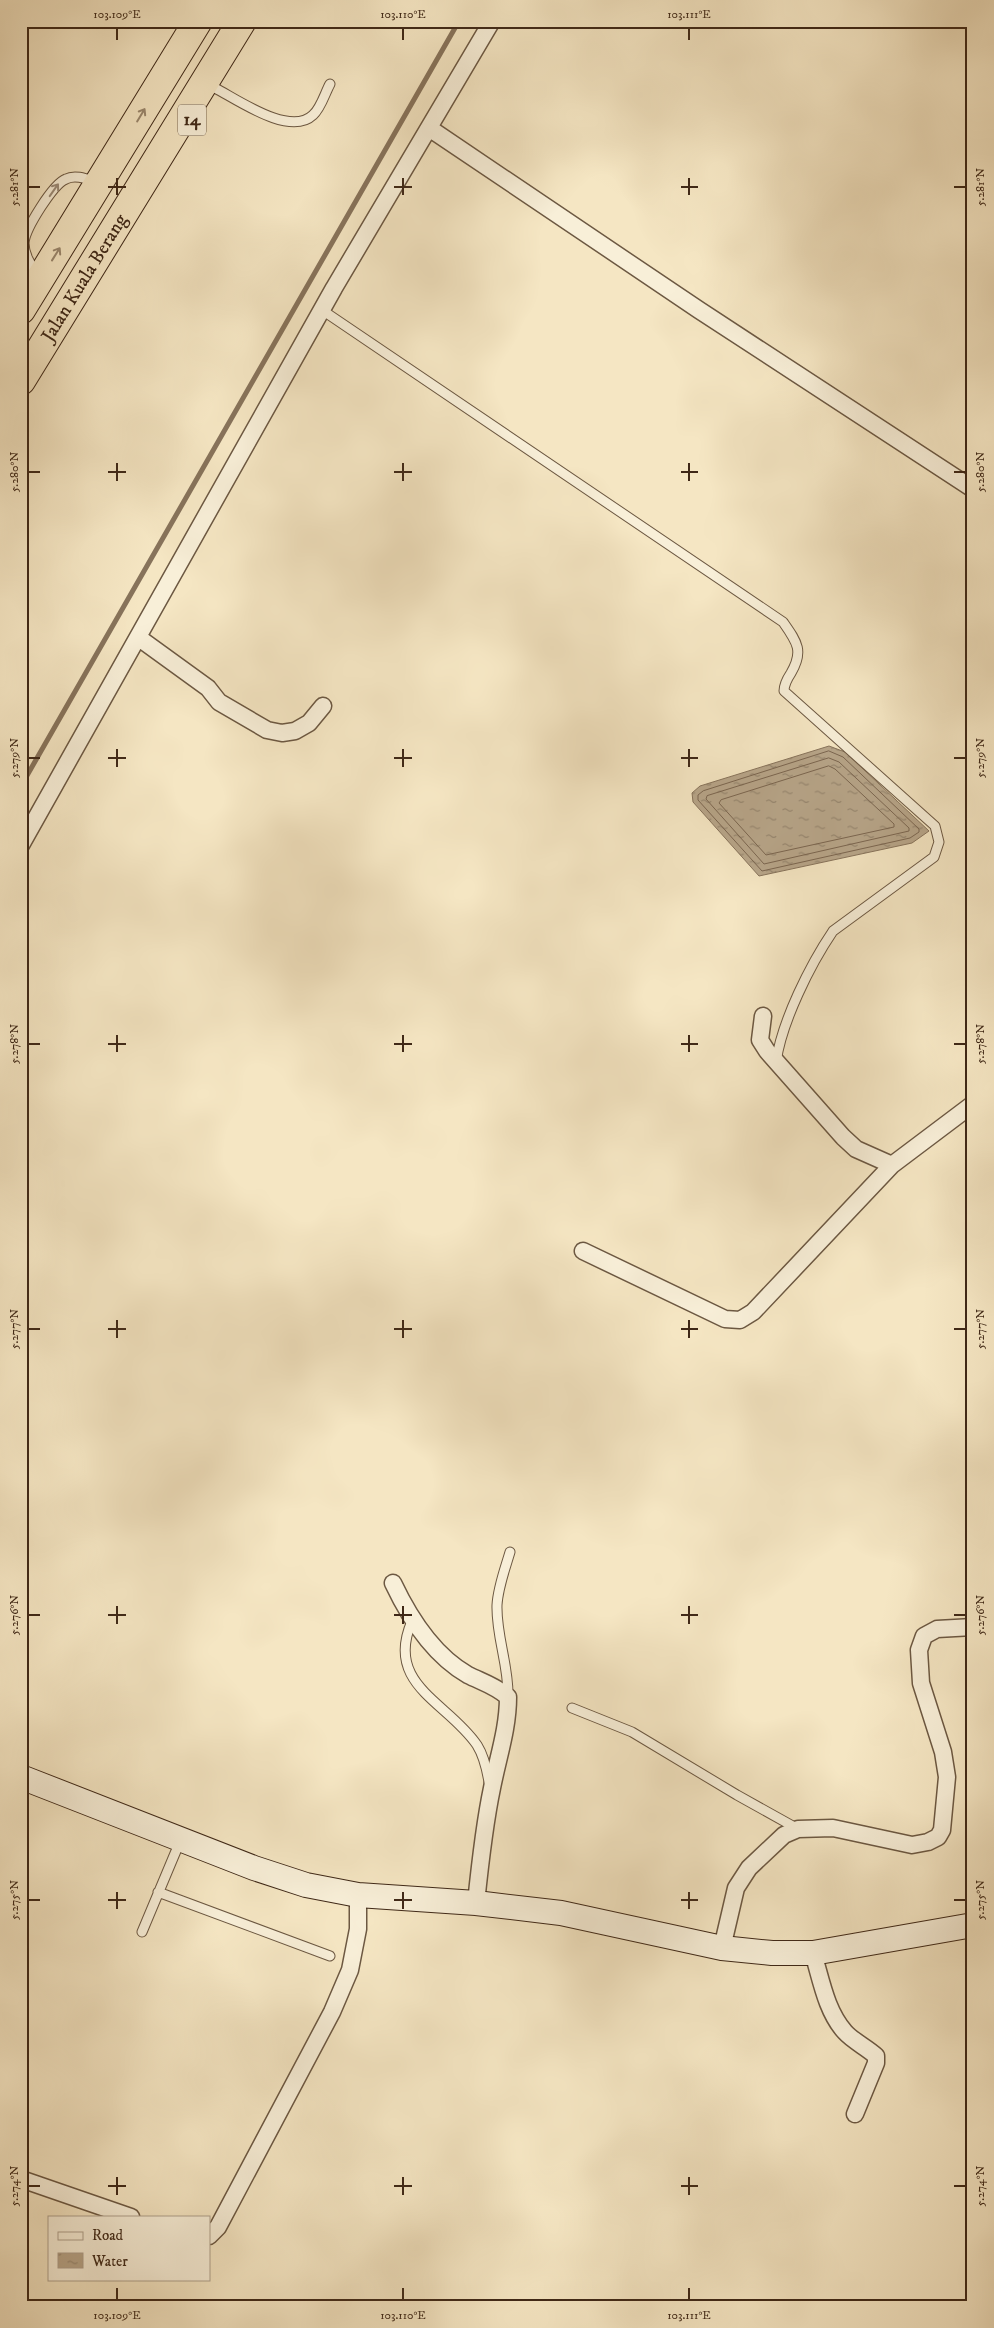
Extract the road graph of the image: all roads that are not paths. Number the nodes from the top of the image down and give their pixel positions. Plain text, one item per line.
1 (186, 21) edge
2 (198, 21) edge
3 (242, 21) edge
4 (256, 21) edge
5 (492, 21) edge
6 (174, 62) junction
7 (330, 84) dead end
8 (215, 88) junction
9 (429, 128) junction
10 (100, 183) junction
11 (123, 216) junction
12 (40, 279) junction
13 (21, 310) edge
14 (322, 310) junction
15 (21, 381) edge
16 (973, 489) edge
17 (139, 638) junction
18 (323, 706) dead end
19 (21, 845) edge
20 (763, 1016) dead end
21 (776, 1062) junction
22 (973, 1104) edge
23 (892, 1165) junction
24 (583, 1252) dead end
25 (510, 1552) dead end
26 (393, 1583) dead end
27 (412, 1621) junction
28 (973, 1627) edge
29 (508, 1697) junction
30 (572, 1708) dead end
31 (21, 1777) edge
32 (491, 1790) junction
33 (798, 1829) junction
34 (181, 1839) junction
35 (158, 1892) junction
36 (358, 1895) junction
37 (476, 1903) junction
38 (973, 1925) edge
39 (142, 1932) dead end
40 (722, 1948) junction
41 (812, 1953) junction
42 (330, 1956) dead end
43 (855, 2114) dead end
44 (21, 2179) edge
45 (128, 2216) edge
46 (210, 2235) edge

1 - 6 highway
2 - 6 highway, Jalan Kuala Berang / 14
3 - 11 highway, Jalan Kuala Berang / 14
4 - 8 highway, 14
5 - 9 street
10 -> 6 highway, Jalan Kuala Berang / 14
7 - 8 lane
8 - 11 highway, 14
9 - 14 street
9 - 16 street
12 -> 10 highway, Jalan Kuala Berang / 14
12 -> 10 lane
11 - 15 highway, Jalan Kuala Berang / 14
12 - 13 highway, Jalan Kuala Berang / 14
14 - 17 street
14 - 21 lane
17 - 18 street
17 - 19 street
20 - 21 street
21 - 23 street
22 - 23 street
23 - 24 street
25 - 29 lane
26 - 27 street
27 - 29 street
27 - 32 lane
28 - 33 street
29 - 32 street
30 - 33 lane
31 - 34 main road
32 - 37 street
33 - 40 street
34 - 35 lane
34 - 36 main road
35 - 39 lane
35 - 42 lane
36 - 37 main road
36 - 46 street
37 - 40 main road
38 - 41 main road
40 - 41 main road
41 - 43 street
44 - 45 street

